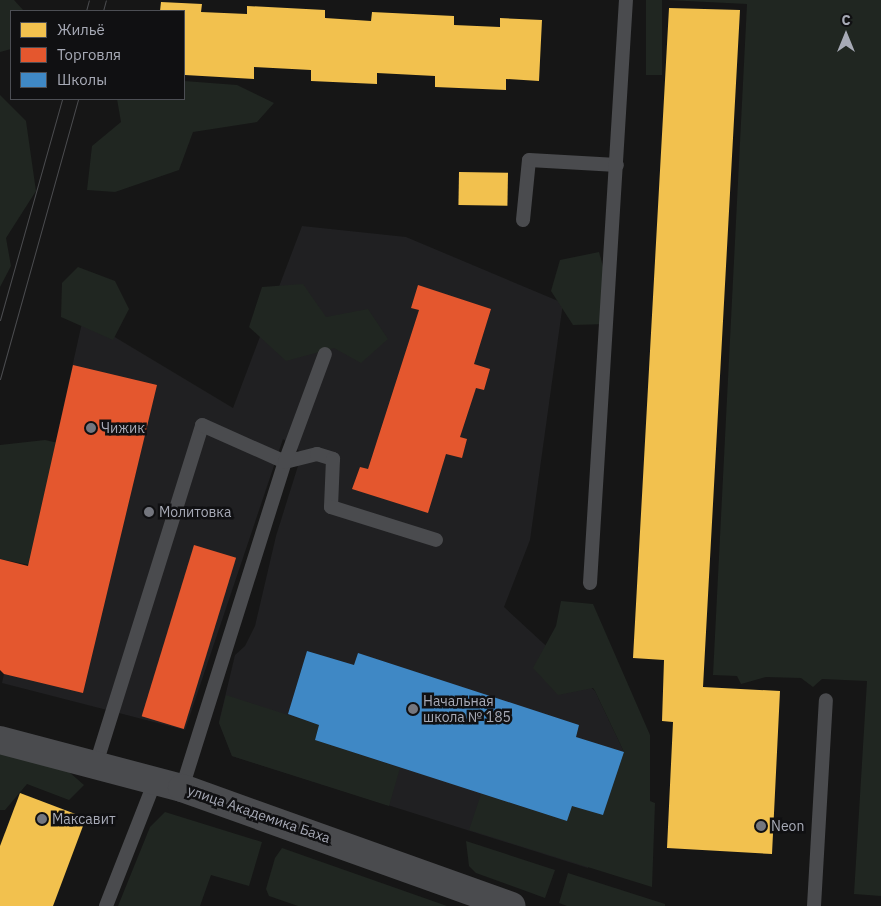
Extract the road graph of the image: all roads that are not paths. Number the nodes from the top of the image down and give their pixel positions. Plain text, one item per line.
1 (626, 0) edge
2 (617, 165) junction
3 (523, 220) dead end
4 (326, 354) dead end
5 (285, 462) junction
6 (436, 540) dead end
7 (590, 583) dead end
8 (826, 700) dead end
9 (0, 740) edge
10 (96, 764) junction
11 (155, 781) junction
12 (182, 788) junction
13 (106, 906) edge
14 (512, 906) edge
15 (814, 906) edge

1 - 2 lane
2 - 3 lane
2 - 7 lane
4 - 5 lane
5 - 6 lane
5 - 10 lane
5 - 12 lane
8 - 15 lane
9 - 10 street, улица Академика Баха
10 - 11 street, улица Академика Баха
11 - 12 street, улица Академика Баха
11 - 13 lane
12 - 14 street, улица Академика Баха

